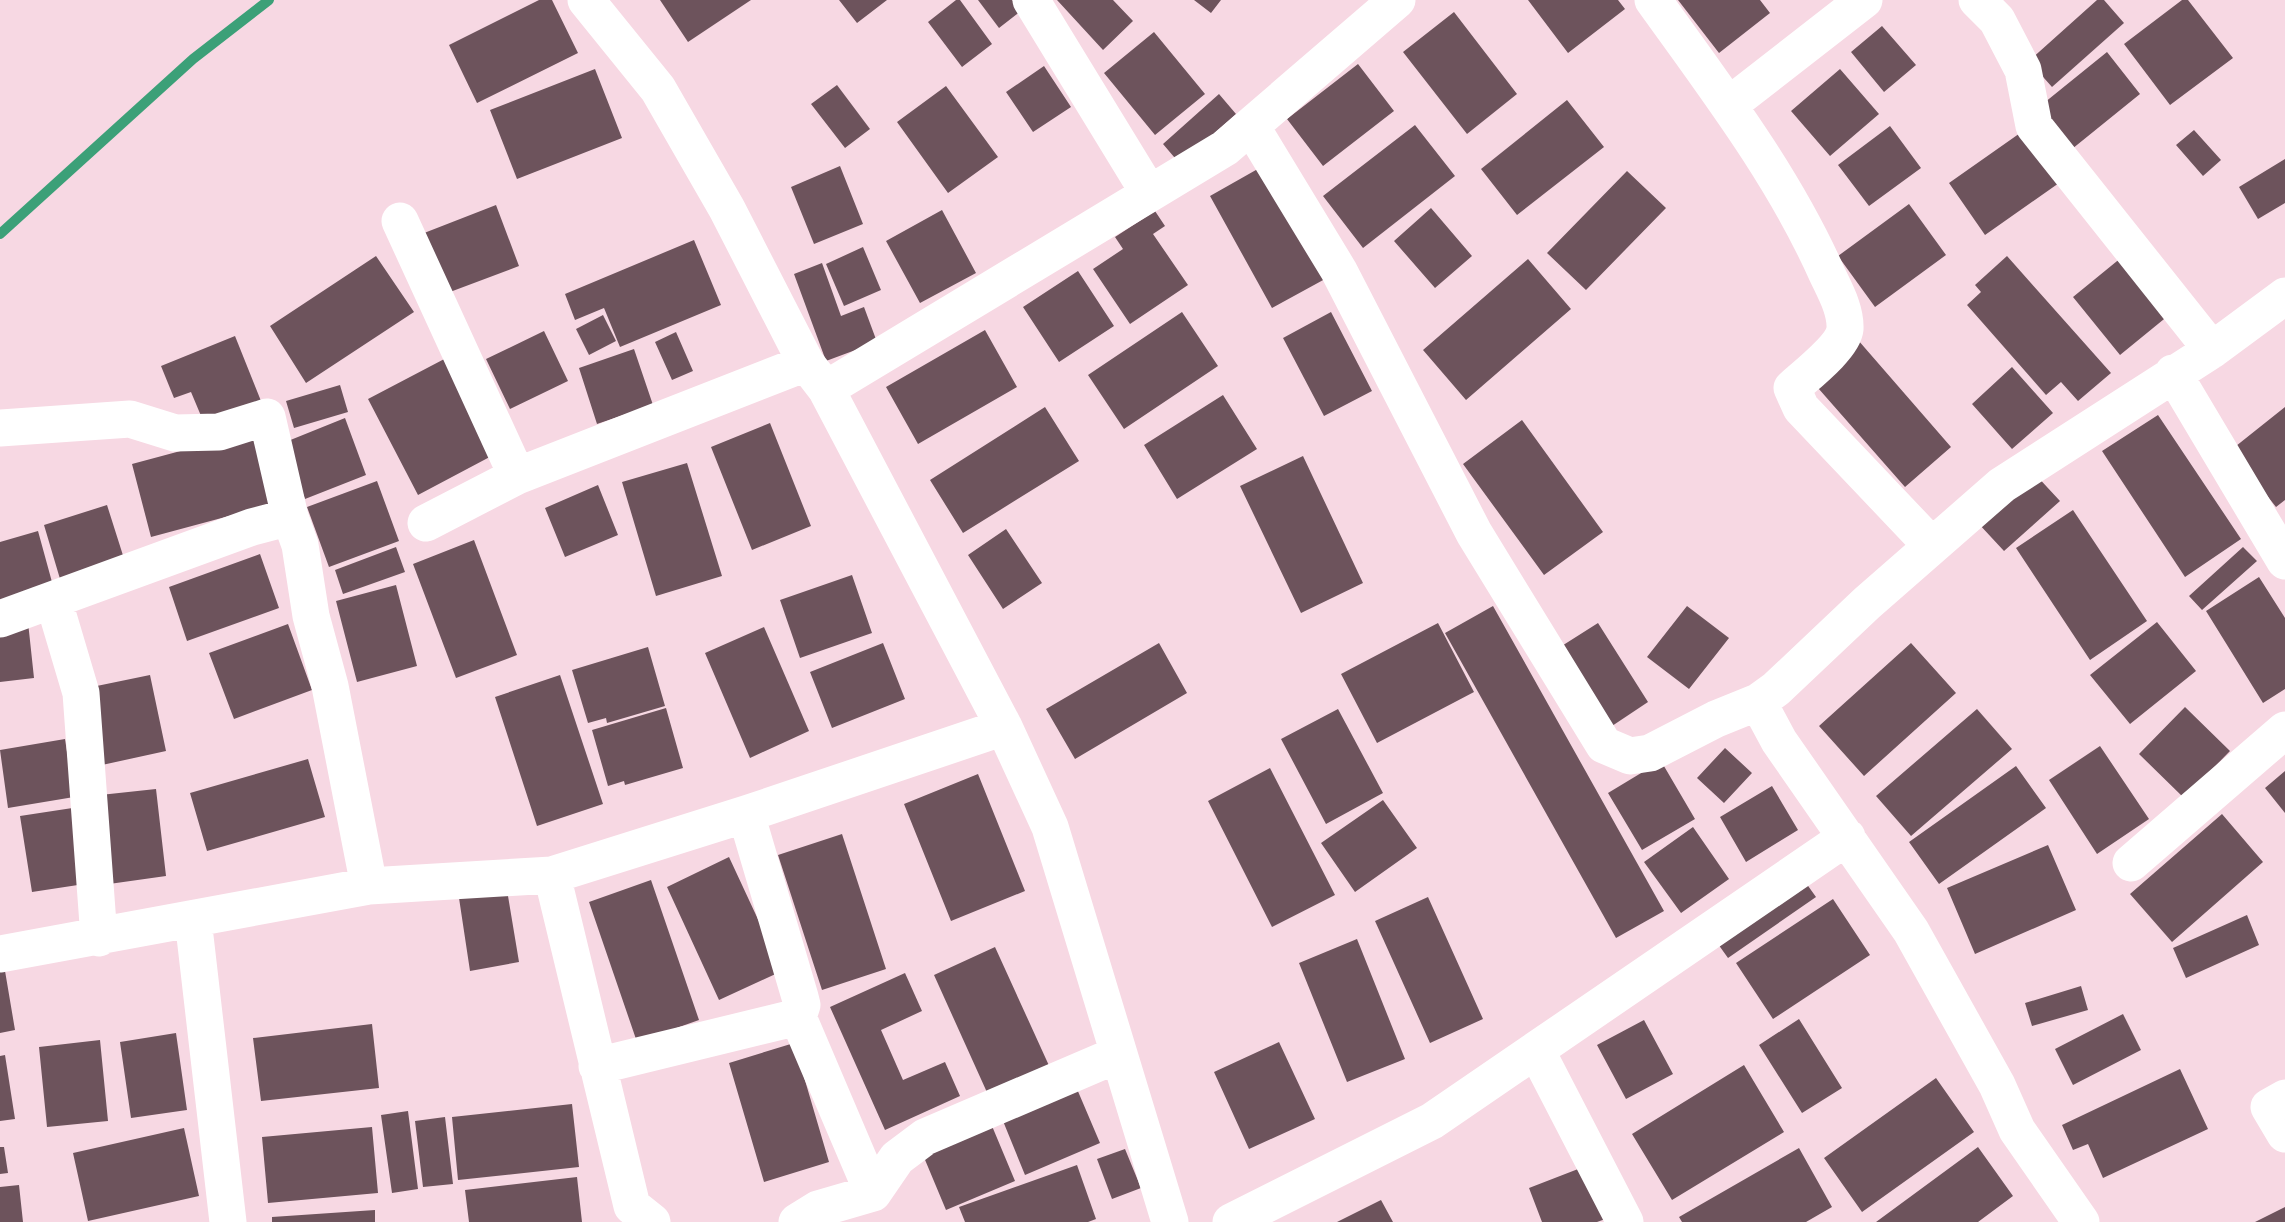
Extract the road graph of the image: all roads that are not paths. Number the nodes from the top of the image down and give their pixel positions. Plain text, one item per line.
1 (586, 0) edge
2 (1031, 0) edge
3 (1397, 0) edge
4 (1653, 0) edge
5 (1864, 0) edge
6 (1977, 0) edge
7 (1729, 105) junction
8 (1251, 126) junction
9 (1149, 192) junction
10 (400, 221) dead end
11 (2285, 296) edge
12 (2212, 350) junction
13 (2173, 373) junction
14 (816, 376) junction
15 (0, 428) edge
16 (517, 476) junction
17 (290, 517) junction
18 (426, 523) dead end
19 (1932, 546) junction
20 (2285, 561) edge
21 (54, 602) junction
22 (0, 619) edge
23 (1758, 702) junction
24 (1004, 727) junction
25 (2285, 730) edge
26 (746, 814) junction
27 (1847, 837) junction
28 (2131, 863) dead end
29 (552, 875) junction
30 (369, 886) junction
31 (193, 919) junction
32 (99, 938) junction
33 (0, 954) edge
34 (798, 1017) junction
35 (1536, 1050) junction
36 (1119, 1054) junction
37 (597, 1066) junction
38 (2285, 1098) edge
39 (2285, 1134) edge
40 (873, 1192) junction
41 (638, 1217) edge
42 (228, 1222) edge
43 (797, 1222) edge
44 (1170, 1222) edge
45 (1231, 1222) edge
46 (1625, 1222) edge
47 (2081, 1222) edge

1 - 14 street
2 - 9 street
3 - 8 street
4 - 7 street
5 - 7 street
6 - 12 street
7 - 19 street
8 - 9 street
8 - 23 street
9 - 14 street
10 - 16 street
11 - 12 street
12 - 13 street
13 - 19 street
13 - 20 street
14 - 16 street
14 - 24 street
15 - 17 street
16 - 18 street
17 - 21 street
17 - 30 street
19 - 23 street
21 - 22 street
21 - 32 street
23 - 27 street
24 - 26 street
24 - 36 street
25 - 28 street
26 - 29 street
26 - 34 street
27 - 35 street
27 - 47 street
29 - 30 street
29 - 37 street
30 - 31 street
31 - 32 street
31 - 42 street
32 - 33 street
34 - 37 street
34 - 40 street
35 - 45 street
35 - 46 street
36 - 40 street
36 - 44 street
37 - 41 street
38 - 39 street
40 - 43 street

